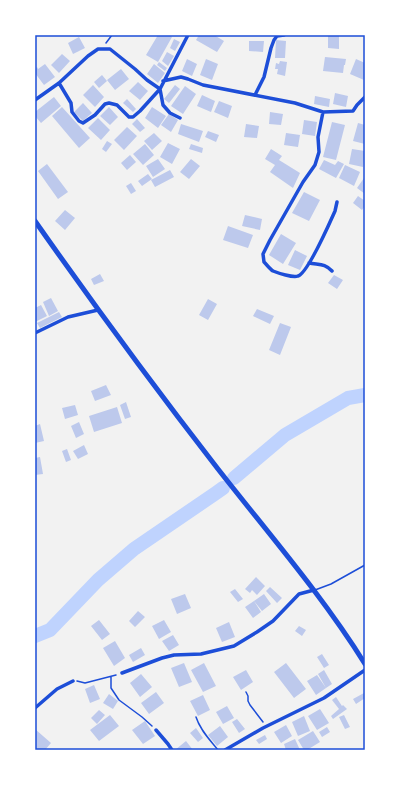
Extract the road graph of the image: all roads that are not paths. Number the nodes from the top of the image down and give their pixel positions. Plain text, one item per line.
1 (188, 35) edge
2 (284, 35) edge
3 (163, 81) junction
4 (59, 83) junction
5 (160, 88) junction
6 (255, 95) junction
7 (365, 97) edge
8 (35, 100) edge
9 (323, 112) junction
10 (180, 118) dead end
11 (337, 202) dead end
12 (35, 221) edge
13 (309, 263) junction
14 (332, 271) dead end
15 (98, 310) junction
16 (35, 333) edge
17 (365, 565) edge
18 (314, 590) junction
19 (365, 664) edge
20 (365, 670) edge
21 (122, 673) road end
22 (73, 681) road end
23 (35, 708) edge
24 (156, 730) road end
25 (172, 750) edge
26 (225, 750) edge

1 - 3 street
2 - 6 street
3 - 5 street
3 - 6 street
4 - 5 street
4 - 5 street
4 - 8 street
5 - 10 street
6 - 9 street
7 - 9 street
9 - 13 street
11 - 13 street
12 - 15 main road
13 - 14 street
15 - 16 street
15 - 18 main road
17 - 18 lane
18 - 19 main road
18 - 21 street
20 - 26 street
22 - 23 street
24 - 25 street

